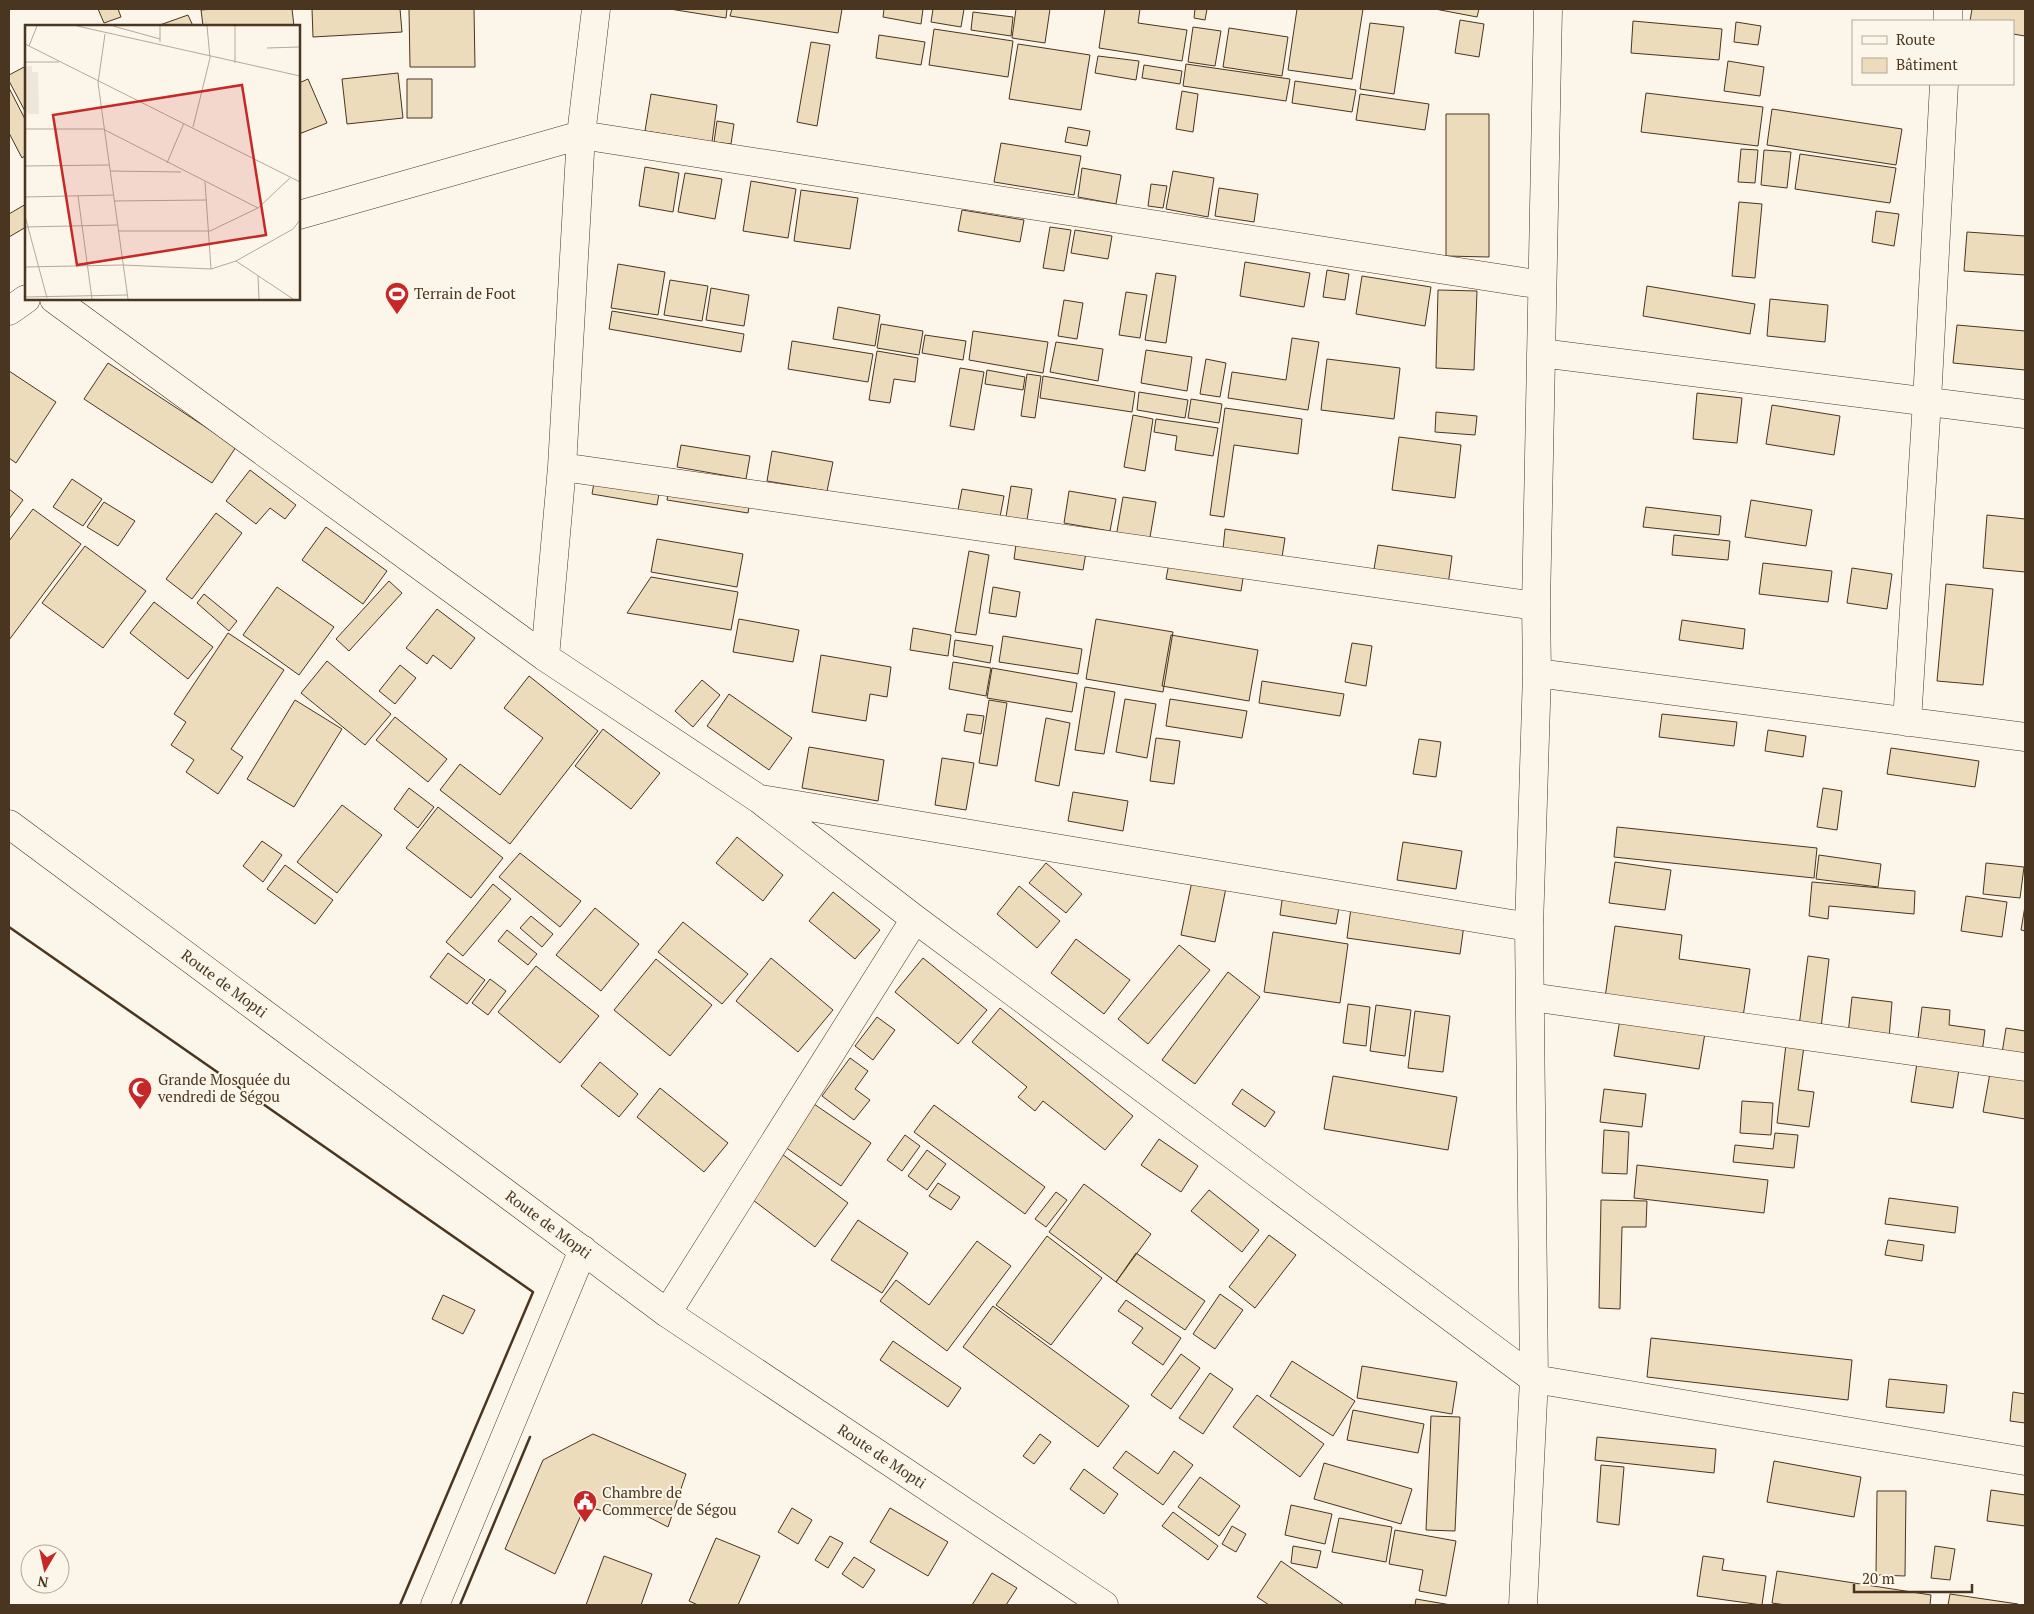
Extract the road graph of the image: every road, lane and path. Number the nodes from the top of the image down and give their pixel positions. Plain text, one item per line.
1 (596, 9) edge
2 (1548, 9) edge
3 (1944, 85) edge
4 (581, 135) junction
5 (300, 215) edge
6 (1542, 285) junction
7 (25, 300) edge
8 (55, 300) edge
9 (9, 311) edge
10 (1541, 353) junction
11 (1928, 401) junction
12 (2025, 414) edge
13 (562, 467) junction
14 (1536, 606) junction
15 (545, 657) junction
16 (1537, 674) junction
17 (1907, 722) junction
18 (2025, 737) edge
19 (759, 799) junction
20 (9, 824) edge
21 (915, 919) junction
22 (1529, 927) junction
23 (1531, 997) junction
24 (2025, 1067) edge
25 (583, 1250) junction
26 (667, 1314) junction
27 (1534, 1379) junction
28 (2025, 1461) edge
29 (434, 1605) edge
30 (1104, 1605) edge
31 (1523, 1605) edge

1 - 4 main road
2 - 6 main road
3 - 11 main road
4 - 5 main road
4 - 6 main road
4 - 13 main road
6 - 10 main road
7 - 9 main road
8 - 15 main road
10 - 11 main road
10 - 14 main road
11 - 12 main road
11 - 17 main road
13 - 14 main road
13 - 15 main road
14 - 16 main road
15 - 19 main road
16 - 17 main road
16 - 22 main road
17 - 18 main road
19 - 21 main road
19 - 22 main road
20 - 25 main road, Route de Mopti
21 - 26 main road
21 - 27 main road
22 - 23 main road
23 - 24 main road
23 - 27 main road
25 - 26 main road, Route de Mopti
25 - 29 main road
26 - 30 main road, Route de Mopti
27 - 28 main road
27 - 31 main road

